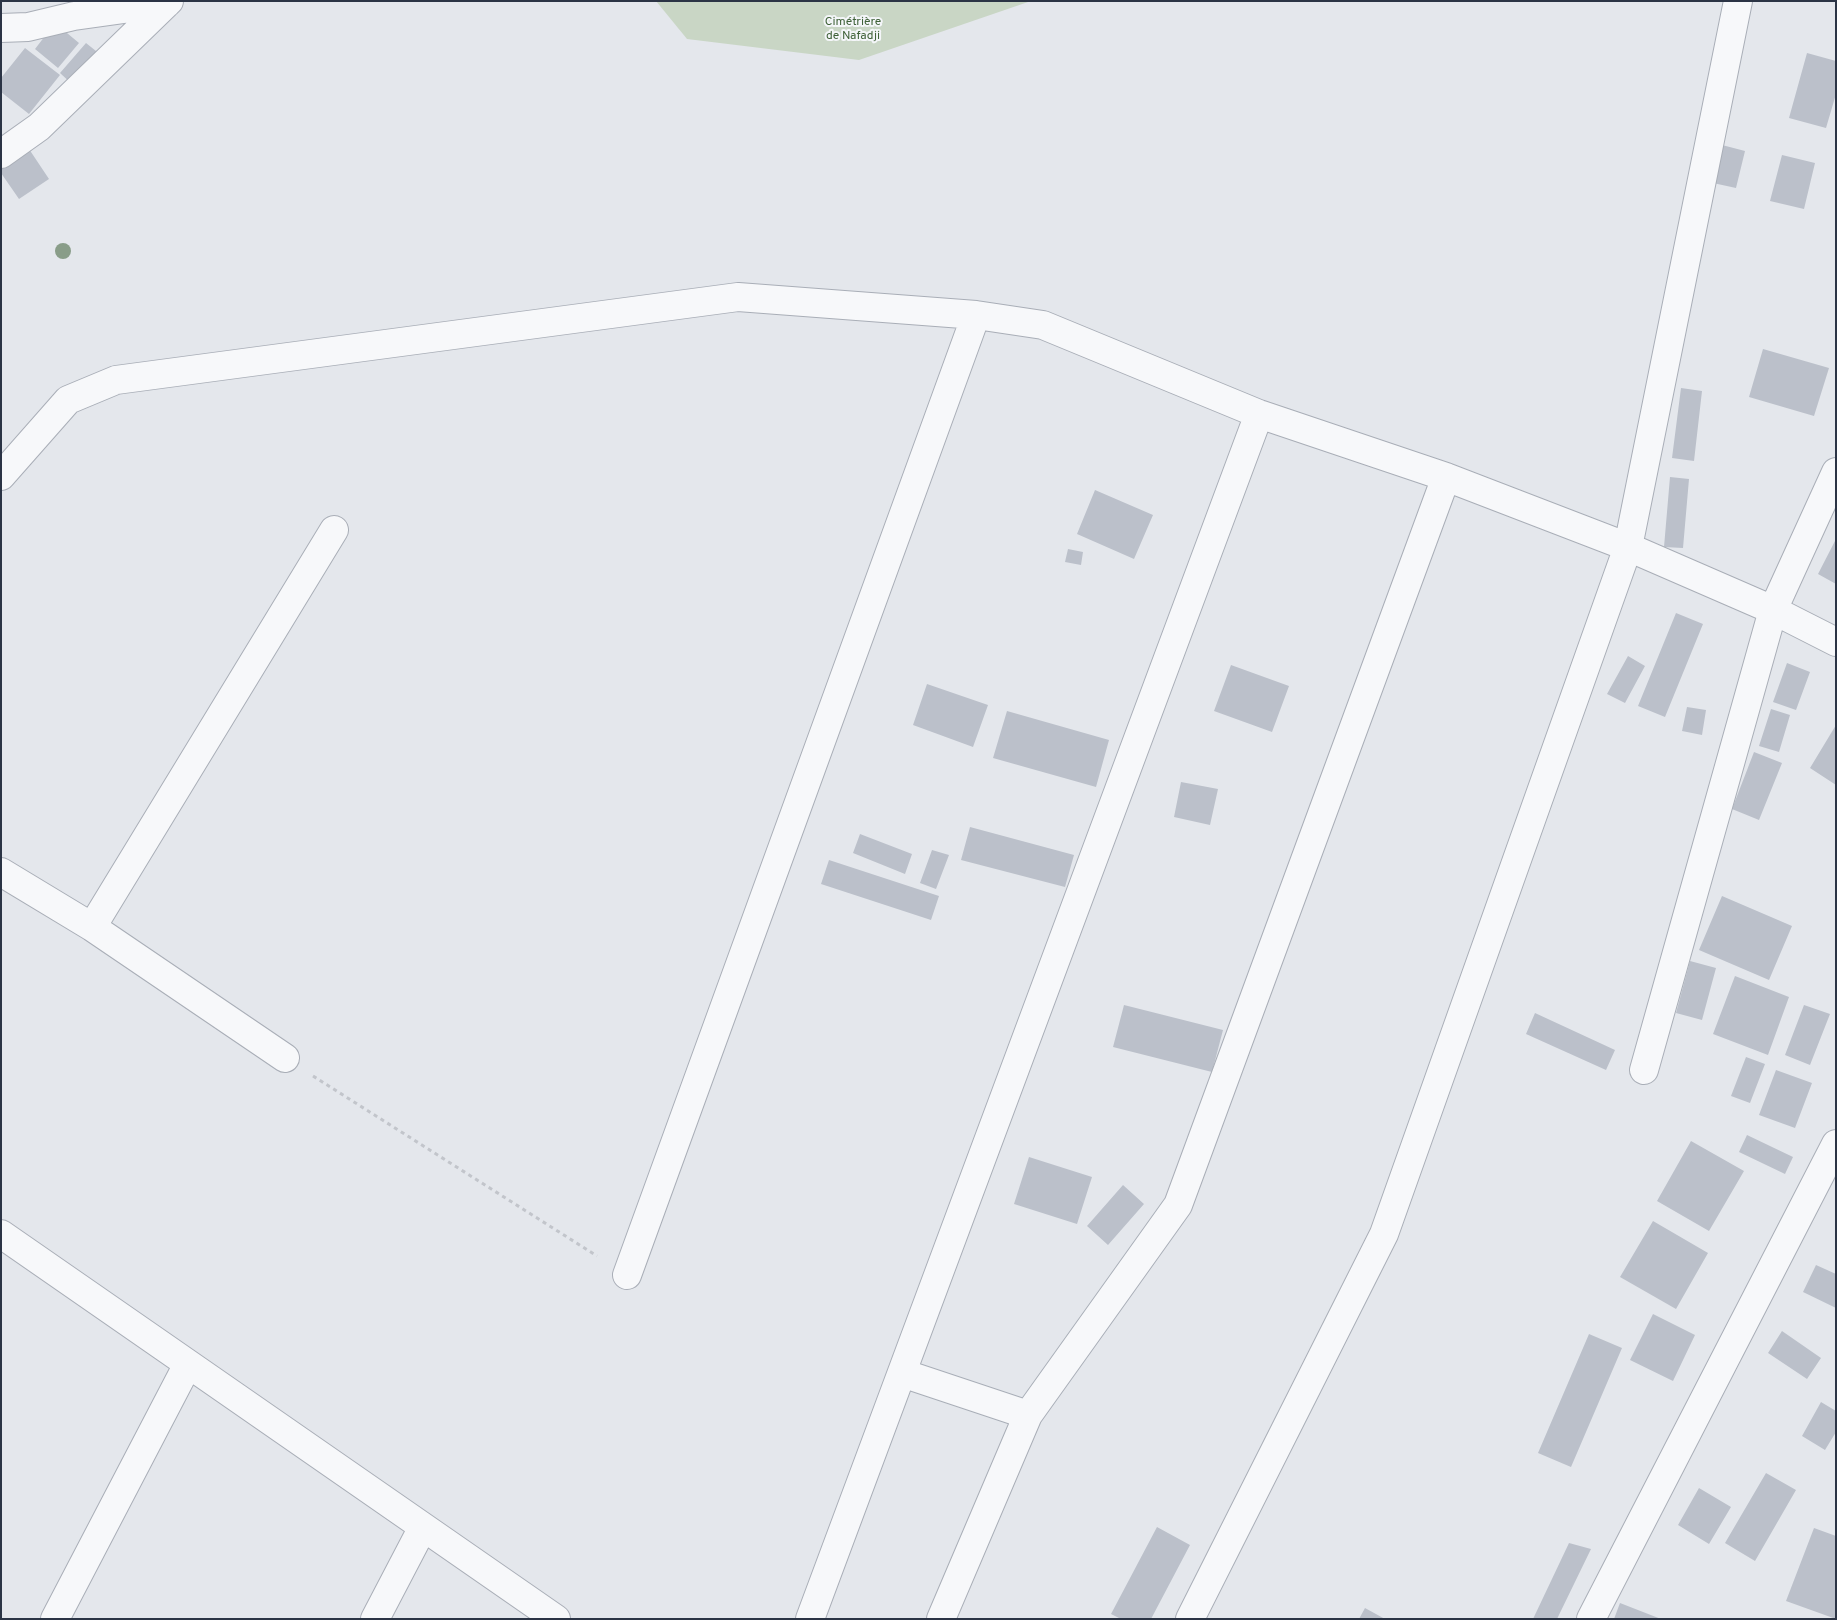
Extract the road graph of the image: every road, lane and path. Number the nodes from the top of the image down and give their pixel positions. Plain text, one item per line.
1 (1738, 1) edge
2 (168, 2) edge
3 (1, 28) edge
4 (1, 154) edge
5 (976, 315) junction
6 (1258, 414) junction
7 (1836, 472) edge
8 (1, 476) edge
9 (1446, 477) junction
10 (334, 530) dead end
11 (1628, 546) junction
12 (1773, 610) junction
13 (1836, 642) edge
14 (1, 872) edge
15 (92, 927) junction
16 (286, 1058) joint
17 (1644, 1070) dead end
18 (1836, 1144) edge
19 (1, 1234) edge
20 (627, 1275) joint
21 (188, 1364) junction
22 (902, 1373) junction
23 (1028, 1415) junction
24 (423, 1527) junction
25 (55, 1619) edge
26 (375, 1619) edge
27 (556, 1619) edge
28 (810, 1619) edge
29 (941, 1619) edge
30 (1190, 1619) edge
31 (1591, 1619) edge

1 - 11 street
2 - 3 street
2 - 4 street
5 - 6 street
5 - 8 street
5 - 20 street
6 - 9 street
6 - 22 street
7 - 12 street
9 - 11 street
9 - 23 street
10 - 15 street
11 - 12 street
11 - 30 street
12 - 13 street
12 - 17 street
14 - 15 street
15 - 16 street
16 - 20 path
18 - 31 street
19 - 21 street
21 - 24 street
21 - 25 street
22 - 23 street
22 - 28 street
23 - 29 street
24 - 26 street
24 - 27 street

